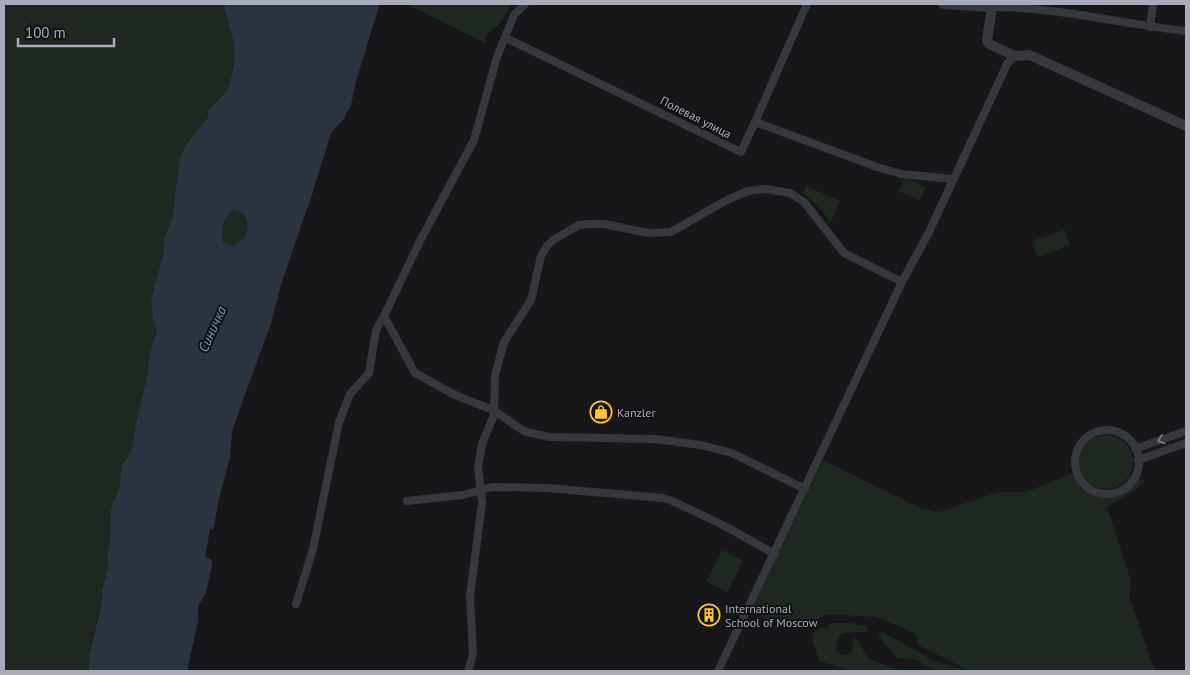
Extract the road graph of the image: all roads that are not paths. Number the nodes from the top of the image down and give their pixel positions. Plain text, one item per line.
1 (524, 4) edge
2 (807, 4) edge
3 (942, 4) edge
4 (1153, 4) edge
5 (992, 7) junction
6 (1150, 27) junction
7 (1186, 31) edge
8 (506, 38) junction
9 (1015, 56) junction
10 (755, 122) junction
11 (1186, 126) edge
12 (953, 179) junction
13 (902, 282) junction
14 (384, 316) junction
15 (495, 410) junction
16 (1186, 431) edge
17 (1186, 443) edge
18 (1135, 449) junction
19 (1138, 460) junction
20 (805, 489) junction
21 (480, 491) junction
22 (407, 501) dead end
23 (775, 554) junction
24 (296, 604) dead end
25 (468, 671) edge
26 (718, 671) edge

1 - 8 street
2 - 10 street
3 - 5 street
4 - 6 street
5 - 6 street
5 - 9 street
6 - 7 street
8 - 10 street, Полевая улица
8 - 14 street
9 - 11 street
9 - 12 street
10 - 12 street
12 - 13 street
13 - 15 street
13 - 20 street
14 - 15 street
14 - 24 street
15 - 20 street
15 - 21 street
16 -> 18 street
17 - 19 street
18 - 19 street
18 - 19 street
20 - 23 street
21 - 22 street
21 - 23 street
21 - 25 street
23 - 26 street

